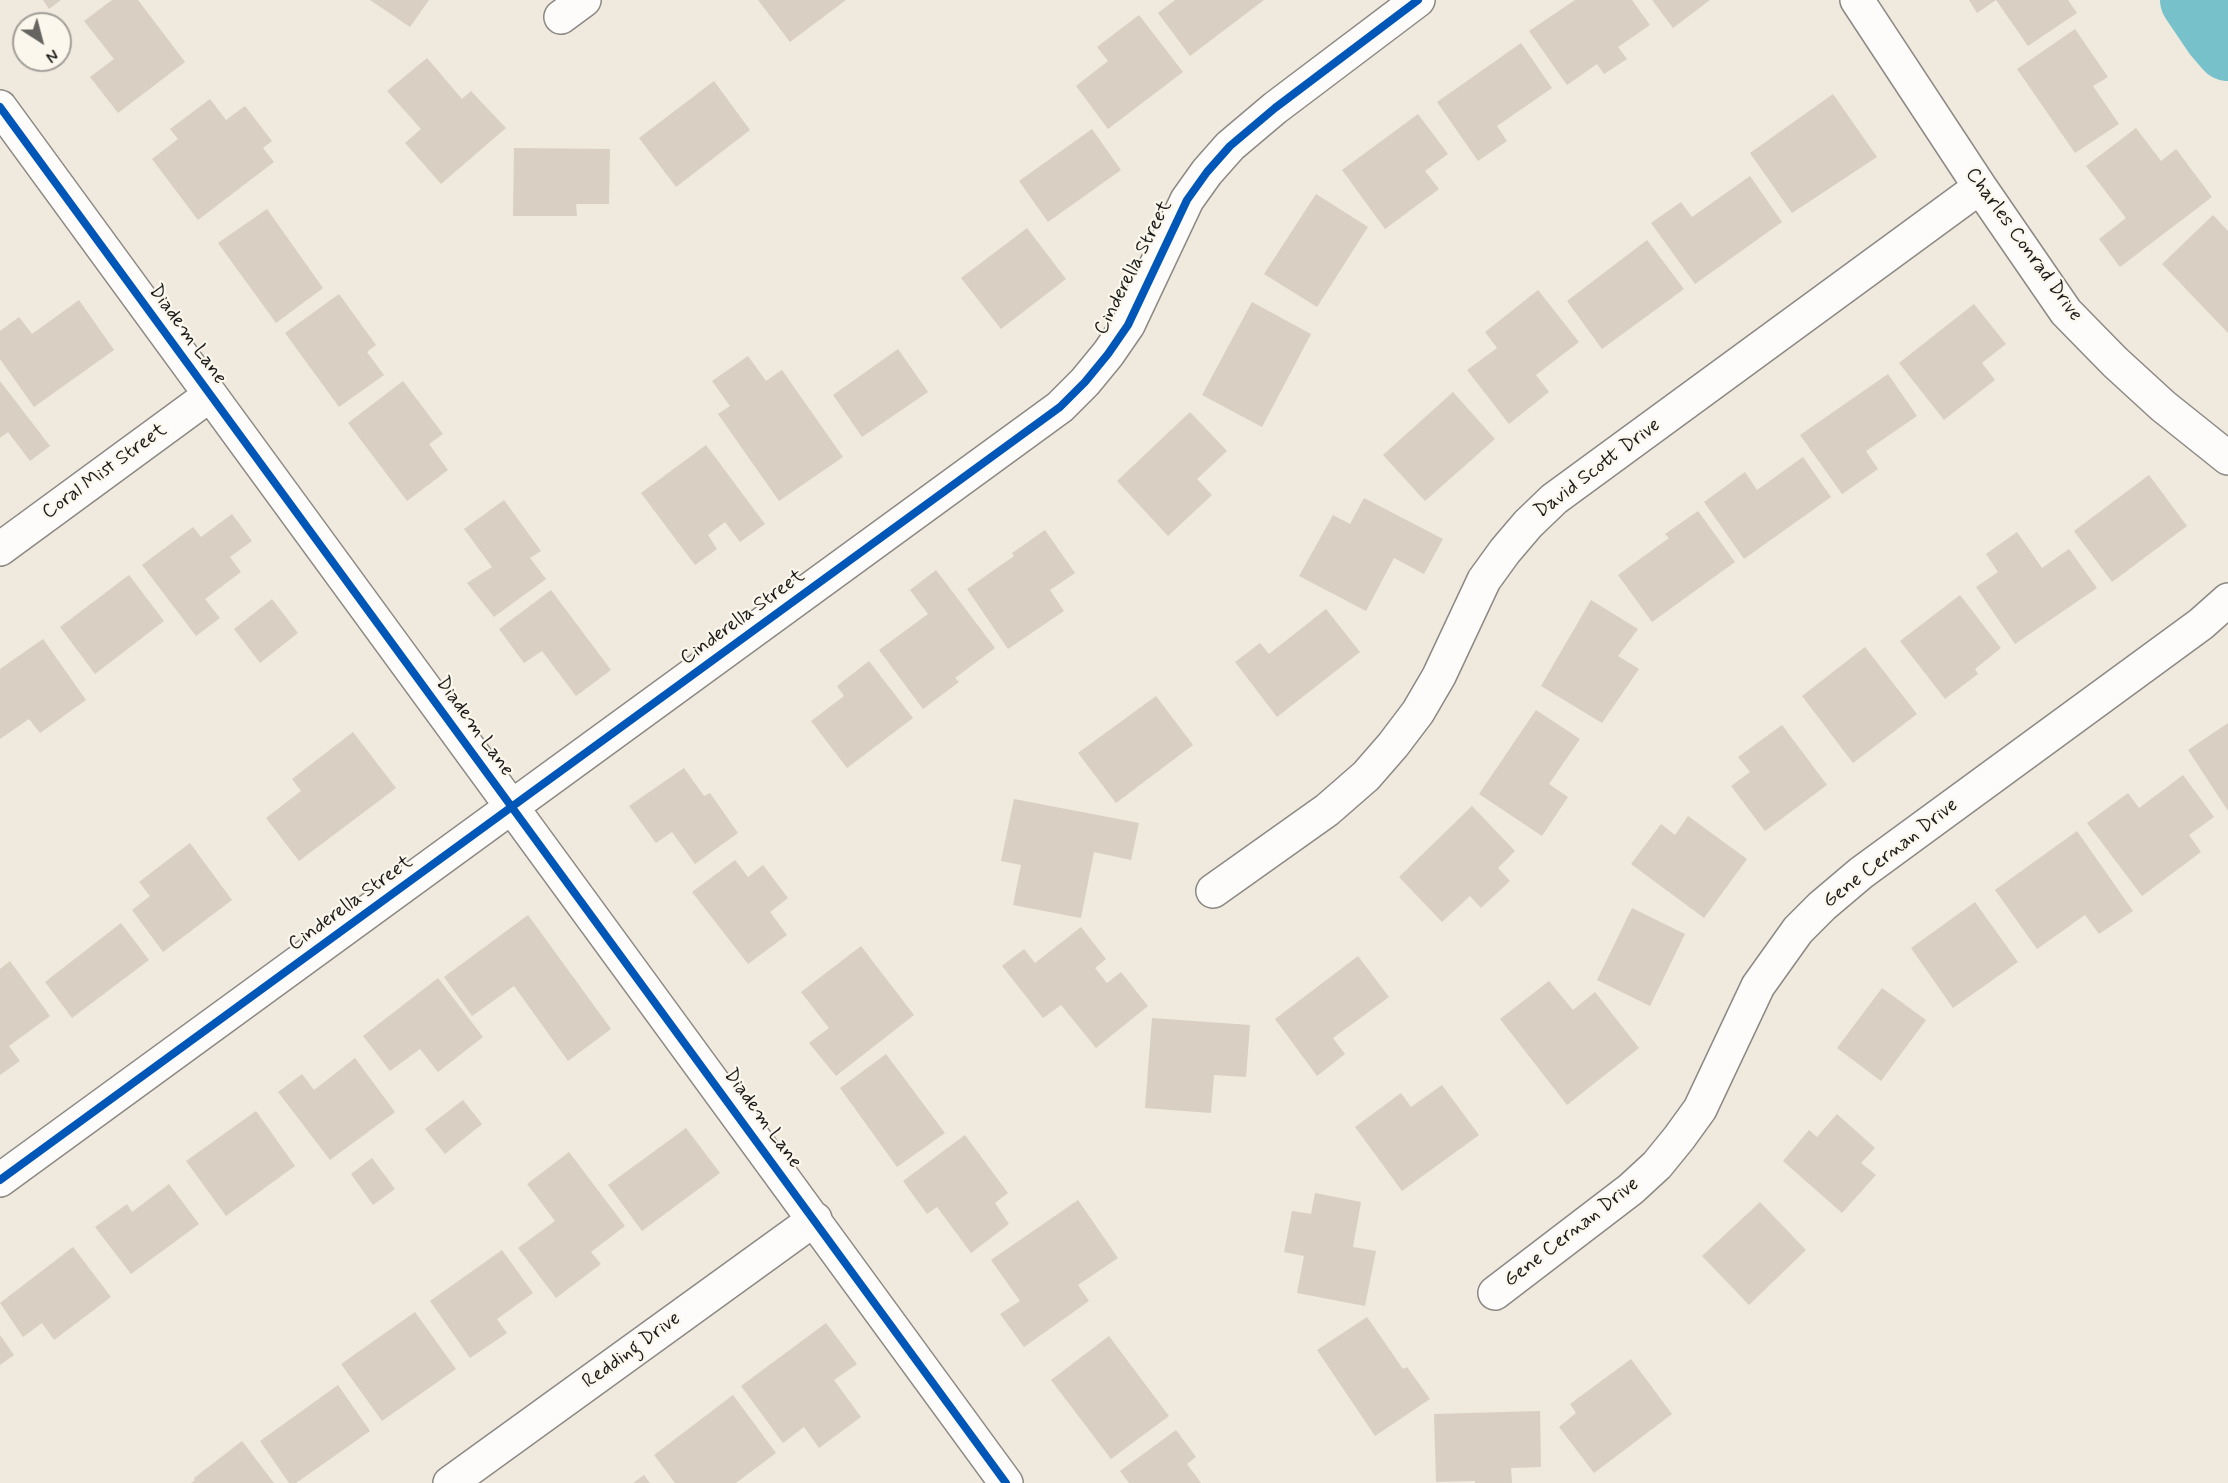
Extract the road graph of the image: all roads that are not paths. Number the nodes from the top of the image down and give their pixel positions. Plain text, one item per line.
1 (1418, 0) edge
2 (1857, 0) edge
3 (0, 107) edge
4 (1980, 187) junction
5 (210, 395) junction
6 (2228, 458) edge
7 (0, 549) edge
8 (2228, 600) edge
9 (513, 807) junction
10 (1213, 891) dead end
11 (0, 1180) edge
12 (814, 1219) junction
13 (1495, 1293) dead end
14 (450, 1483) edge
15 (1006, 1483) edge

1 - 9 street, Cinderella Street
2 - 4 street, Charles Conrad Drive
3 - 5 street, Diadem Lane
4 - 6 street, Charles Conrad Drive
4 - 10 street, David Scott Drive
5 - 7 street, Coral Mist Street
5 - 9 street, Diadem Lane
8 - 13 street, Gene Cernan Drive
9 - 11 street, Cinderella Street
9 - 12 street, Diadem Lane
12 - 14 street, Redding Drive
12 - 15 street, Diadem Lane

